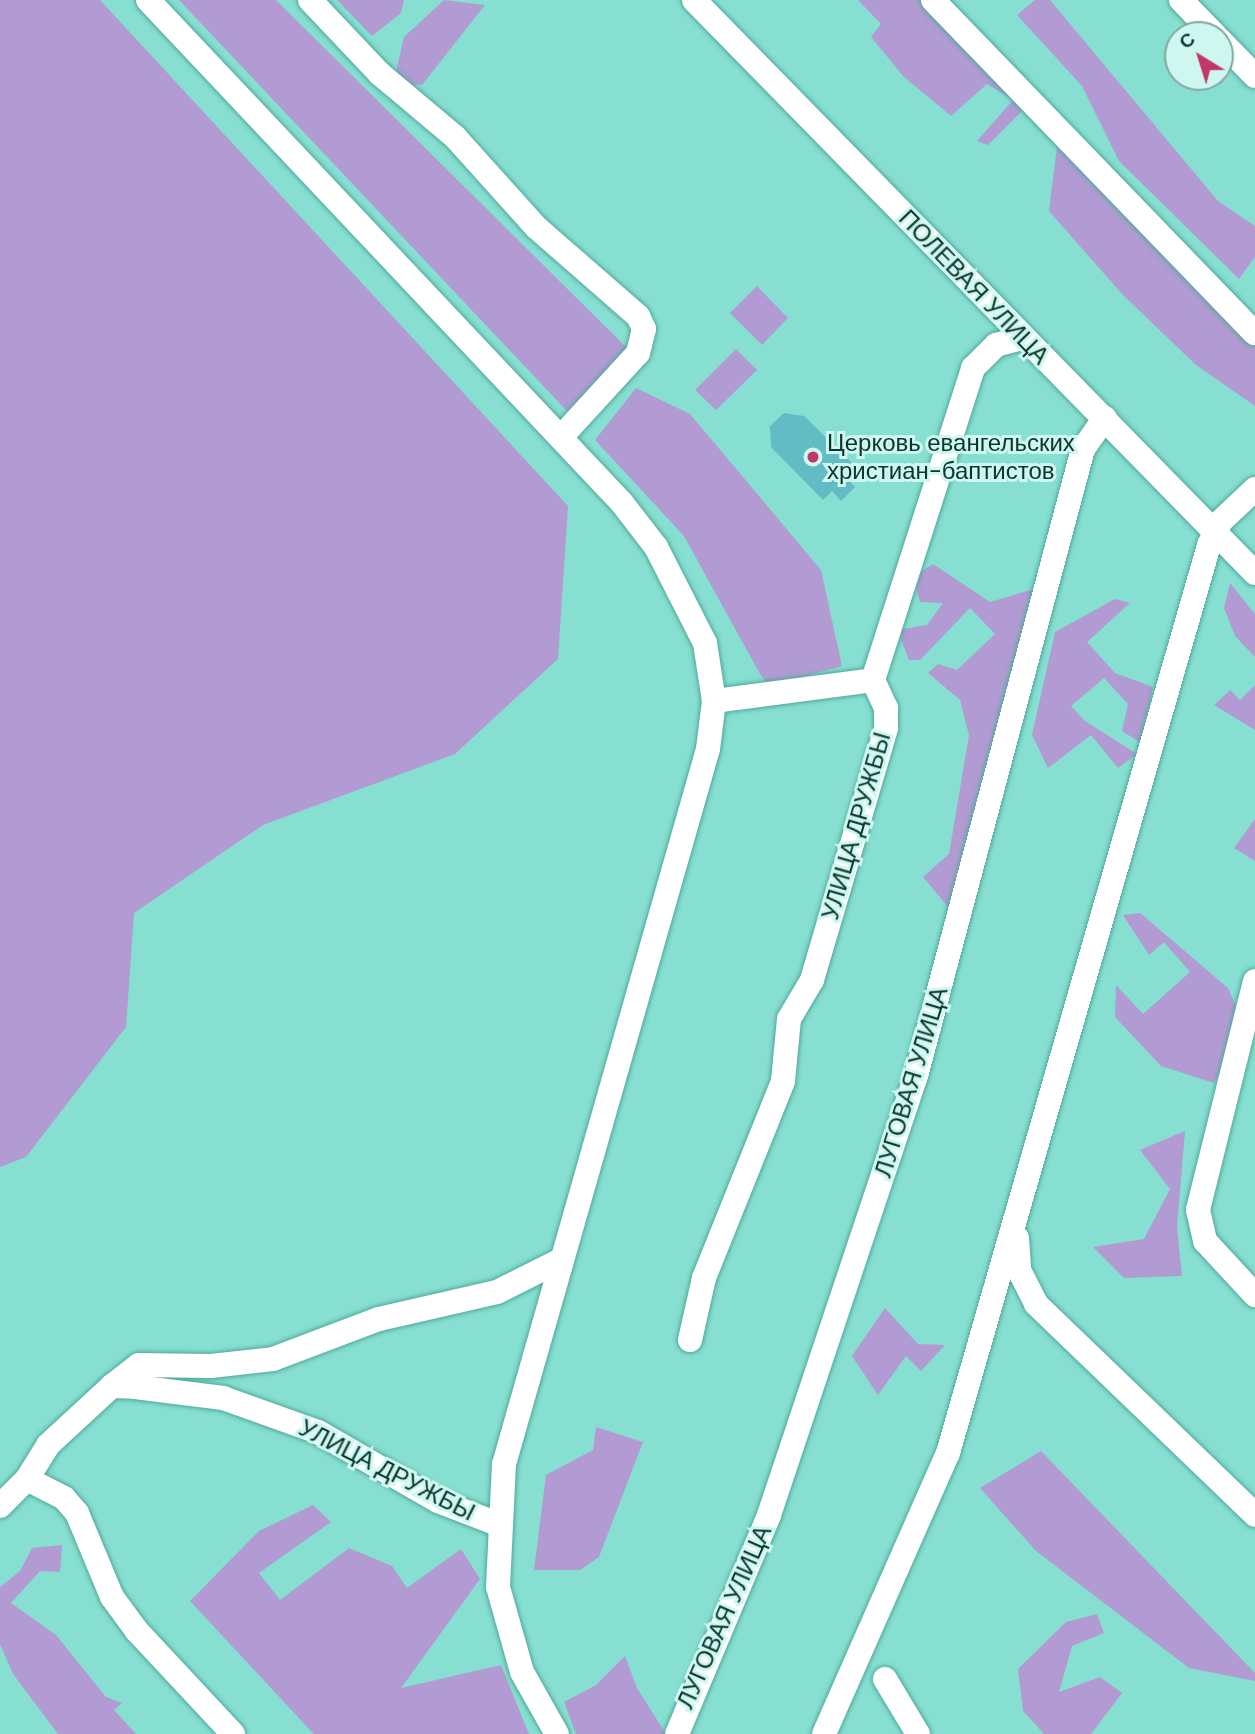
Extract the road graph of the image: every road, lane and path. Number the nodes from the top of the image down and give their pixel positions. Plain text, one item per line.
1 (148, 0) edge
2 (310, 0) edge
3 (694, 0) edge
4 (933, 0) edge
5 (1181, 0) edge
6 (1201, 21) edge
7 (1234, 50) edge
8 (1251, 62) edge
9 (1255, 333) edge
10 (1023, 338) junction
11 (1105, 418) junction
12 (562, 436) junction
13 (1255, 489) edge
14 (1214, 531) junction
15 (1255, 573) edge
16 (873, 680) junction
17 (714, 701) junction
18 (1255, 981) edge
19 (1020, 1208) junction
20 (561, 1261) junction
21 (995, 1293) junction
22 (1255, 1295) edge
23 (1036, 1304) junction
24 (691, 1340) dead end
25 (112, 1386) junction
26 (27, 1479) junction
27 (0, 1506) edge
28 (1255, 1515) edge
29 (499, 1524) junction
30 (885, 1679) dead end
31 (233, 1734) edge
32 (556, 1734) edge
33 (677, 1734) edge
34 (824, 1734) edge
35 (918, 1734) edge

1 - 12 street
2 - 12 street
3 - 10 street, ПОЛЕВАЯ УЛИЦА
4 - 9 street
5 - 6 street
7 - 8 street
10 - 11 street, ПОЛЕВАЯ УЛИЦА
10 - 16 street
11 - 14 street, ПОЛЕВАЯ УЛИЦА
11 - 33 street, ЛУГОВАЯ УЛИЦА
12 - 17 street
13 - 14 street
14 - 15 street, ПОЛЕВАЯ УЛИЦА
14 - 19 street
16 - 17 street
16 - 24 street, УЛИЦА ДРУЖБЫ
17 - 20 street
18 - 22 street
19 - 21 street
19 - 23 street
20 - 25 street
20 - 29 street
21 - 23 street
21 - 34 street
23 - 28 street
25 - 26 street
25 - 29 street, УЛИЦА ДРУЖБЫ
26 - 27 street
26 - 31 street
29 - 32 street
30 - 35 street

